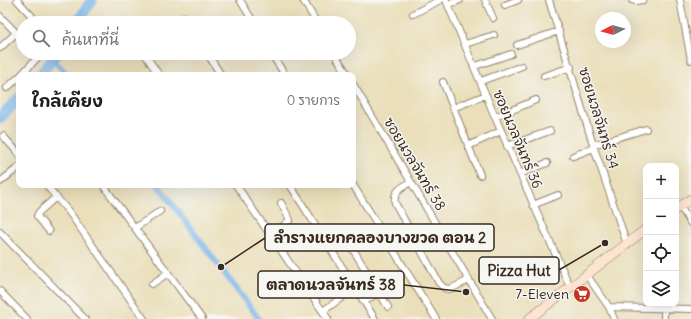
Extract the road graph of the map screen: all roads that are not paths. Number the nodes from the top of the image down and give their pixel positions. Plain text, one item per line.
1 (17, 0) edge
2 (240, 0) edge
3 (303, 0) edge
4 (440, 0) edge
5 (460, 0) edge
6 (485, 0) edge
7 (518, 0) edge
8 (549, 0) edge
9 (632, 0) edge
10 (643, 0) edge
11 (679, 1) edge
12 (447, 2) edge
13 (505, 5) dead end
14 (413, 14) dead end
15 (0, 16) edge
16 (32, 16) edge
17 (250, 16) edge
18 (313, 16) edge
19 (493, 18) dead end
20 (559, 31) junction
21 (16, 33) joint
22 (494, 35) dead end
23 (465, 44) junction
24 (517, 45) dead end
25 (0, 48) edge
26 (511, 54) dead end
27 (33, 60) edge
28 (149, 60) edge
29 (211, 60) edge
30 (275, 60) edge
31 (338, 60) edge
32 (691, 60) edge
33 (475, 66) junction
34 (522, 66) dead end
35 (571, 67) junction
36 (23, 72) edge
37 (158, 72) edge
38 (219, 72) edge
39 (283, 72) edge
40 (346, 72) edge
41 (544, 76) dead end
42 (16, 80) edge
43 (481, 81) junction
44 (443, 82) dead end
45 (7, 88) dead end
46 (356, 89) edge
47 (486, 95) junction
48 (536, 100) dead end
49 (453, 108) junction
50 (494, 117) junction
51 (646, 129) dead end
52 (501, 131) junction
53 (550, 131) dead end
54 (3, 136) dead end
55 (468, 146) junction
56 (507, 146) junction
57 (594, 146) junction
58 (16, 151) edge
59 (573, 156) dead end
60 (547, 163) dead end
61 (16, 170) edge
62 (520, 174) junction
63 (480, 175) dead end
64 (0, 182) edge
65 (411, 182) junction
66 (49, 188) edge
67 (105, 188) edge
68 (238, 188) edge
69 (292, 188) edge
70 (355, 188) edge
71 (56, 196) junction
72 (558, 196) dead end
73 (691, 198) edge
74 (281, 203) dead end
75 (533, 205) junction
76 (679, 207) edge
77 (679, 209) edge
78 (160, 211) dead end
79 (691, 224) edge
80 (135, 228) junction
81 (49, 231) dead end
82 (0, 232) edge
83 (643, 232) edge
84 (271, 236) junction
85 (627, 244) junction
86 (351, 246) dead end
87 (168, 273) junction
88 (586, 274) junction
89 (469, 280) junction
90 (152, 284) dead end
91 (570, 287) junction
92 (355, 288) junction
93 (0, 291) edge
94 (379, 292) junction
95 (364, 302) junction
96 (388, 307) dead end
97 (610, 307) junction
98 (664, 309) junction
99 (691, 309) edge
100 (323, 311) junction
101 (26, 319) edge
102 (85, 319) edge
103 (144, 319) edge
104 (202, 319) edge
105 (328, 319) edge
106 (375, 319) edge
107 (436, 319) edge
108 (492, 319) edge
109 (530, 319) edge
110 (614, 319) edge
111 (664, 319) edge

1 - 16 street
2 - 17 street
3 - 18 street
4 - 14 street
5 - 12 street
6 - 19 street
7 - 13 street
8 - 20 street, ซอยนวลจันทร์ 34
9 - 10 street
11 - 32 street
12 - 23 street, ซอยนวลจันทร์ 36
15 - 21 street
20 - 24 street
20 - 35 street, ซอยนวลจันทร์ 34
21 - 25 street
22 - 23 street
23 - 33 street, ซอยนวลจันทร์ 36
26 - 33 street
27 - 36 street
28 - 37 street
29 - 38 street
30 - 39 street
31 - 40 street
33 - 43 street, ซอยนวลจันทร์ 36
34 - 43 street
35 - 41 street
35 - 57 street, ซอยนวลจันทร์ 34
42 - 45 street
43 - 47 street, ซอยนวลจันทร์ 36
44 - 49 street
46 - 65 street, ซอยนวลจันทร์ 38
47 - 49 street
47 - 50 street, ซอยนวลจันทร์ 36
48 - 50 street
49 - 55 street
50 - 52 street, ซอยนวลจันทร์ 36
51 - 57 street
52 - 55 street
52 - 56 street, ซอยนวลจันทร์ 36
53 - 56 street
54 - 58 street
55 - 63 street
56 - 62 street, ซอยนวลจันทร์ 36
57 - 59 street
57 - 85 street, ซอยนวลจันทร์ 34
60 - 62 street
61 - 64 street
62 - 75 street, ซอยนวลจันทร์ 36
65 - 89 street, ซอยนวลจันทร์ 38
65 - 89 street
66 - 71 street
67 - 80 street
68 - 84 street
69 - 92 street
70 - 107 street
71 - 81 street
71 - 103 street
72 - 75 street
73 - 76 main road
74 - 84 street
75 - 91 street, ซอยนวลจันทร์ 36
77 - 79 street
78 - 80 street
80 - 87 street
82 - 102 street
83 - 85 main road
84 - 100 street
85 - 88 main road
86 - 94 street
87 - 90 street
87 - 104 street
88 - 91 main road
88 - 97 street
89 - 108 street, ซอยนวลจันทร์ 38
91 - 109 main road
92 - 95 street
92 - 100 street
93 - 101 street
94 - 95 street
94 - 96 street
95 - 106 street
97 - 98 street
97 - 110 street
98 - 99 street
98 - 111 street
100 - 105 street

